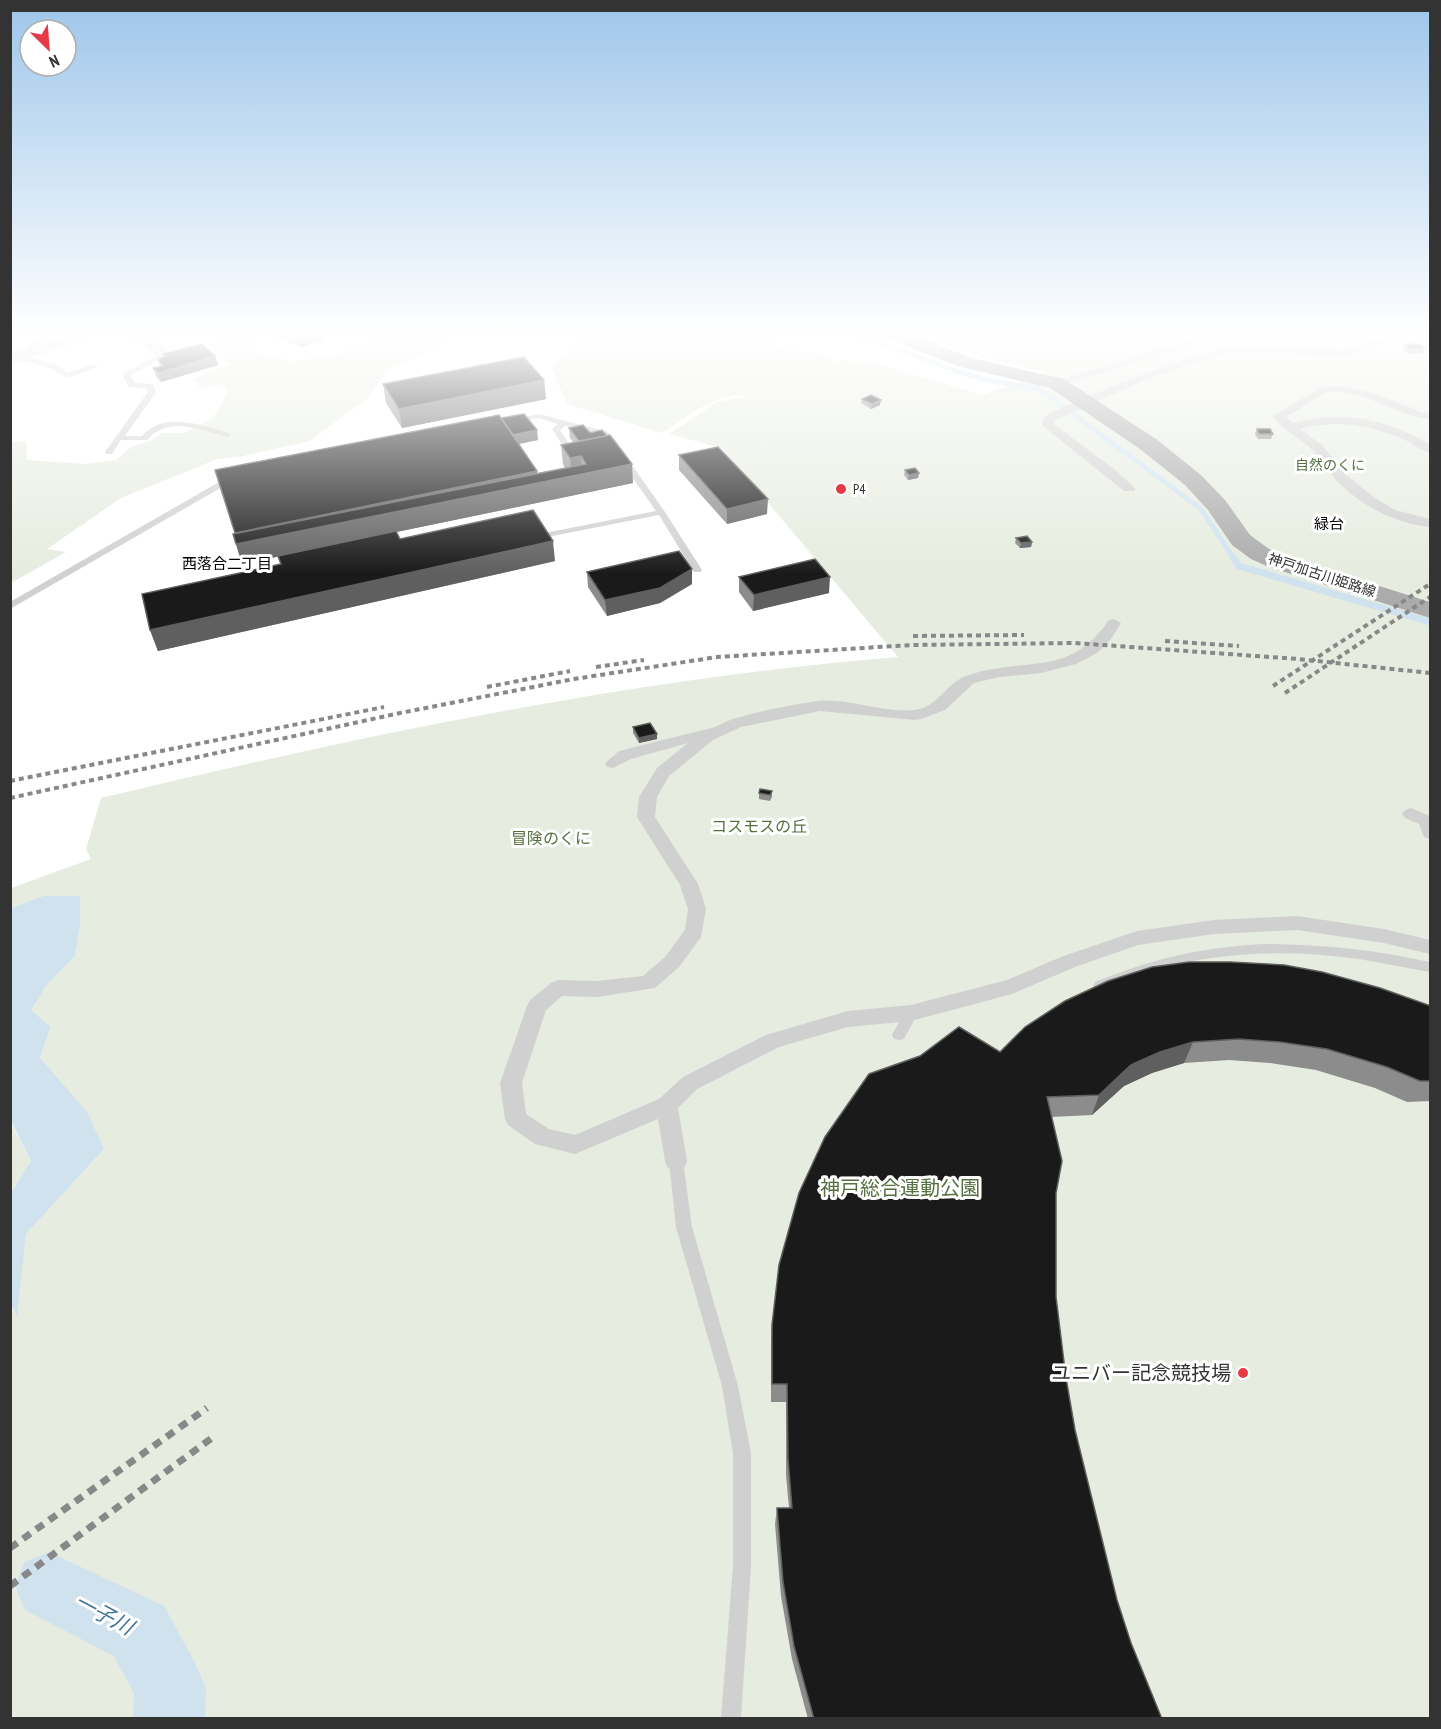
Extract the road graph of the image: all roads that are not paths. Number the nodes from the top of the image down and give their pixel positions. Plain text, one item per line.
1 (137, 413) edge
2 (1058, 413) edge
3 (1101, 413) edge
4 (1285, 413) edge
5 (1413, 413) edge
6 (1431, 416) edge
7 (506, 422) edge
8 (564, 423) junction
9 (1290, 428) junction
10 (227, 435) dead end
11 (119, 438) junction
12 (1431, 449) edge
13 (110, 452) dead end
14 (586, 457) edge
15 (241, 472) edge
16 (1129, 488) dead end
17 (660, 512) junction
18 (1431, 523) edge
19 (540, 537) edge
20 (697, 570) dead end
21 (10, 606) edge
22 (1431, 610) edge
23 (1114, 623) dead end
24 (724, 729) junction
25 (613, 764) dead end
26 (1411, 814) dead end
27 (1431, 833) edge
28 (1431, 947) edge
29 (1431, 968) edge
30 (1088, 992) edge
31 (911, 1012) junction
32 (899, 1035) dead end
33 (667, 1104) junction
34 (676, 1161) joint
35 (731, 1719) edge

1 - 11 lane
2 - 16 street
3 - 22 main road, 神戸加古川姫路線
4 - 9 street
5 - 6 street
7 - 8 lane
8 - 14 lane
8 - 17 lane
9 - 12 street
9 - 18 street
10 - 11 lane
11 - 13 lane
15 - 21 lane
17 - 19 lane
17 - 20 lane
23 - 24 street
24 - 25 street
24 - 33 street
26 - 27 street
28 - 31 street
29 - 30 lane
31 - 32 lane
31 - 33 street
33 - 34 street
34 - 35 lane

